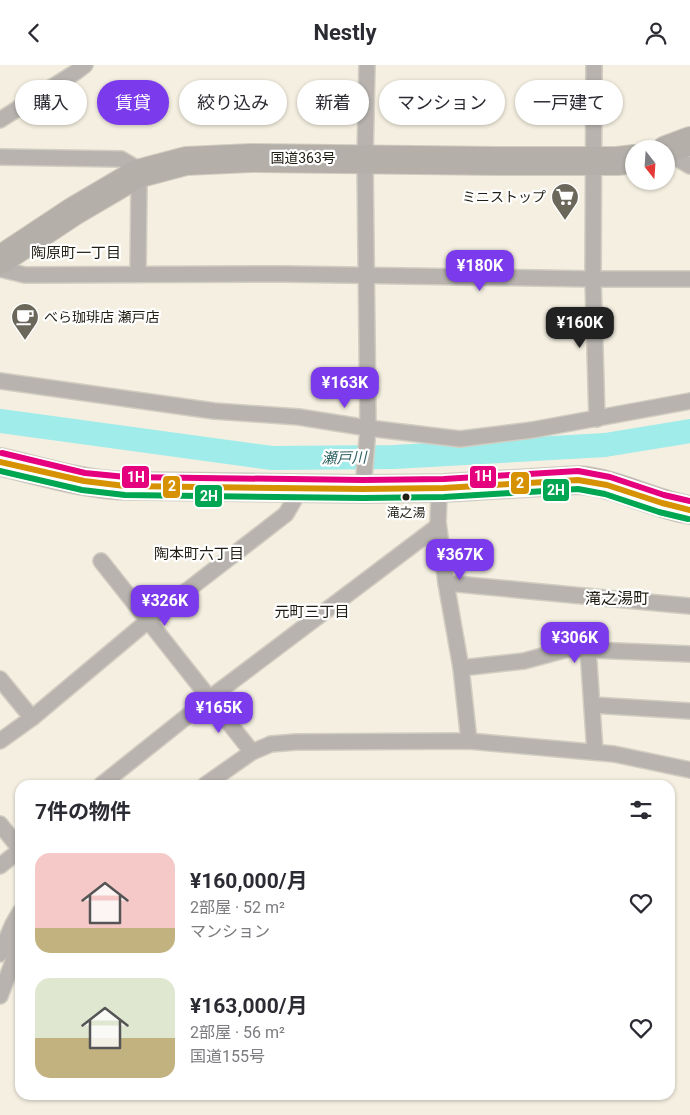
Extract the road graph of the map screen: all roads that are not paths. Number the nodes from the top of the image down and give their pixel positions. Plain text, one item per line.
1 (85, 65) edge
2 (367, 65) edge
3 (594, 65) edge
4 (0, 120) edge
5 (690, 141) edge
6 (675, 147) edge
7 (0, 157) edge
8 (675, 157) edge
9 (366, 159) junction
10 (625, 159) edge
11 (594, 160) junction
12 (690, 166) edge
13 (137, 174) junction
14 (0, 261) edge
15 (0, 269) edge
16 (138, 275) junction
17 (367, 275) junction
18 (593, 279) junction
19 (690, 279) edge
20 (0, 381) edge
21 (690, 401) edge
22 (597, 419) junction
23 (368, 432) junction
24 (0, 462) edge
25 (363, 483) junction
26 (301, 488) junction
27 (444, 488) junction
28 (690, 510) edge
29 (438, 525) junction
30 (101, 561) dead end
31 (446, 583) junction
32 (690, 606) edge
33 (149, 620) junction
34 (588, 649) junction
35 (690, 651) edge
36 (461, 668) junction
37 (0, 679) edge
38 (210, 698) junction
39 (592, 705) junction
40 (690, 711) edge
41 (32, 718) junction
42 (0, 741) edge
43 (469, 741) junction
44 (252, 752) junction
45 (595, 752) junction
46 (690, 770) edge
47 (107, 780) edge
48 (212, 780) edge
49 (0, 823) edge
50 (15, 842) edge
51 (15, 853) edge
52 (0, 866) edge
53 (15, 921) edge
54 (0, 954) edge
55 (15, 956) edge
56 (0, 996) edge

1 - 4 street
2 - 9 street
3 - 11 street
5 - 6 highway
7 - 13 street
8 - 12 street
9 - 11 highway, 国道363号
9 - 13 highway, 国道363号
9 - 17 street
10 - 11 highway, 国道363号
11 - 18 street
13 - 14 highway, 国道363号
13 - 16 street
15 - 16 street
16 - 17 street
17 - 18 street
17 - 23 street
18 - 19 street
18 - 22 street
20 - 23 street
21 - 22 street
22 - 23 street
23 - 25 street
24 - 26 highway
25 - 26 highway
25 - 27 highway
26 - 33 street
27 - 28 highway
27 - 29 street
29 - 31 street
29 - 38 street
30 - 33 street
31 - 32 street
31 - 36 street
33 - 38 street
33 - 41 street
34 - 35 street
34 - 36 street
34 - 39 street
36 - 43 street
37 - 41 street
38 - 44 street
38 - 47 street
39 - 40 street
39 - 45 street
41 - 42 street
43 - 44 street
43 - 45 street
44 - 48 street
45 - 46 street
49 - 50 street
51 - 52 street
53 - 54 street
55 - 56 street

